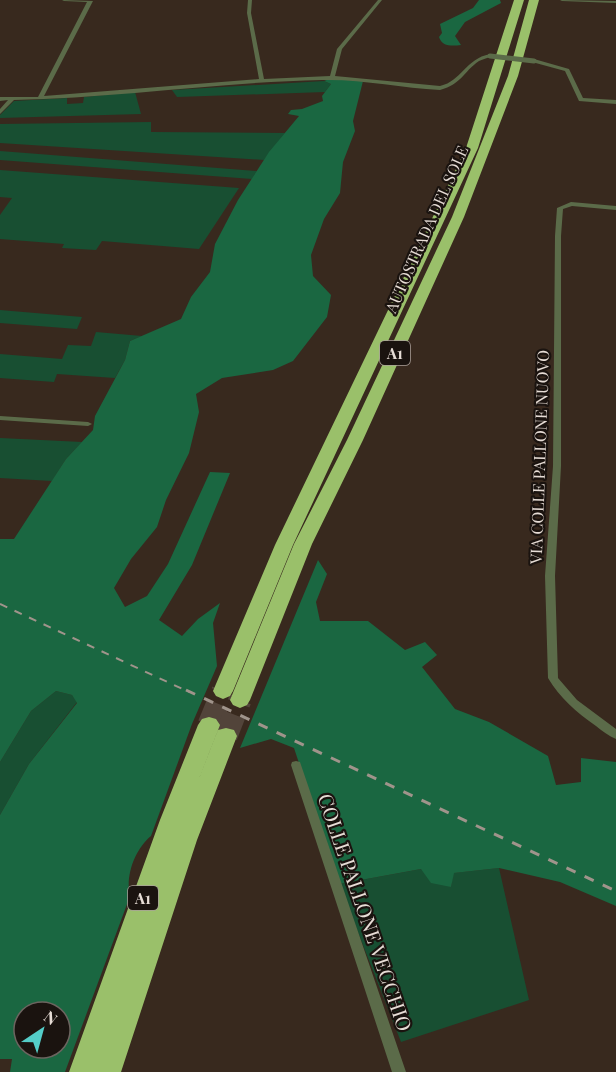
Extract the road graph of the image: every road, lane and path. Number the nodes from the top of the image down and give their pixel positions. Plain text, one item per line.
1 (64, 0) edge
2 (91, 0) edge
3 (250, 0) edge
4 (380, 0) edge
5 (519, 0) edge
6 (534, 0) edge
7 (562, 0) edge
8 (616, 2) edge
9 (332, 78) junction
10 (262, 81) junction
11 (40, 98) junction
12 (0, 99) edge
13 (12, 99) junction
14 (616, 102) edge
15 (0, 112) edge
16 (616, 208) edge
17 (0, 418) edge
18 (88, 424) dead end
19 (223, 690) tunnel mouth
20 (240, 700) tunnel mouth
21 (616, 735) edge
22 (296, 765) dead end
23 (82, 1072) edge
24 (108, 1072) edge
25 (399, 1072) edge

1 - 2 street
2 - 11 street
3 - 10 street
4 - 9 street
5 - 19 highway, AUTOSTRADA DEL SOLE / A1
6 - 20 highway, AUTOSTRADA DEL SOLE / A1
7 - 8 street
9 - 10 street
9 - 14 street, bridge
10 - 11 street
11 - 13 street
12 - 13 street
13 - 15 street
16 - 21 street, VIA COLLE PALLONE NUOVO
17 - 18 street
22 - 25 street, COLLE PALLONE VECCHIO
23 - 24 highway, A1

